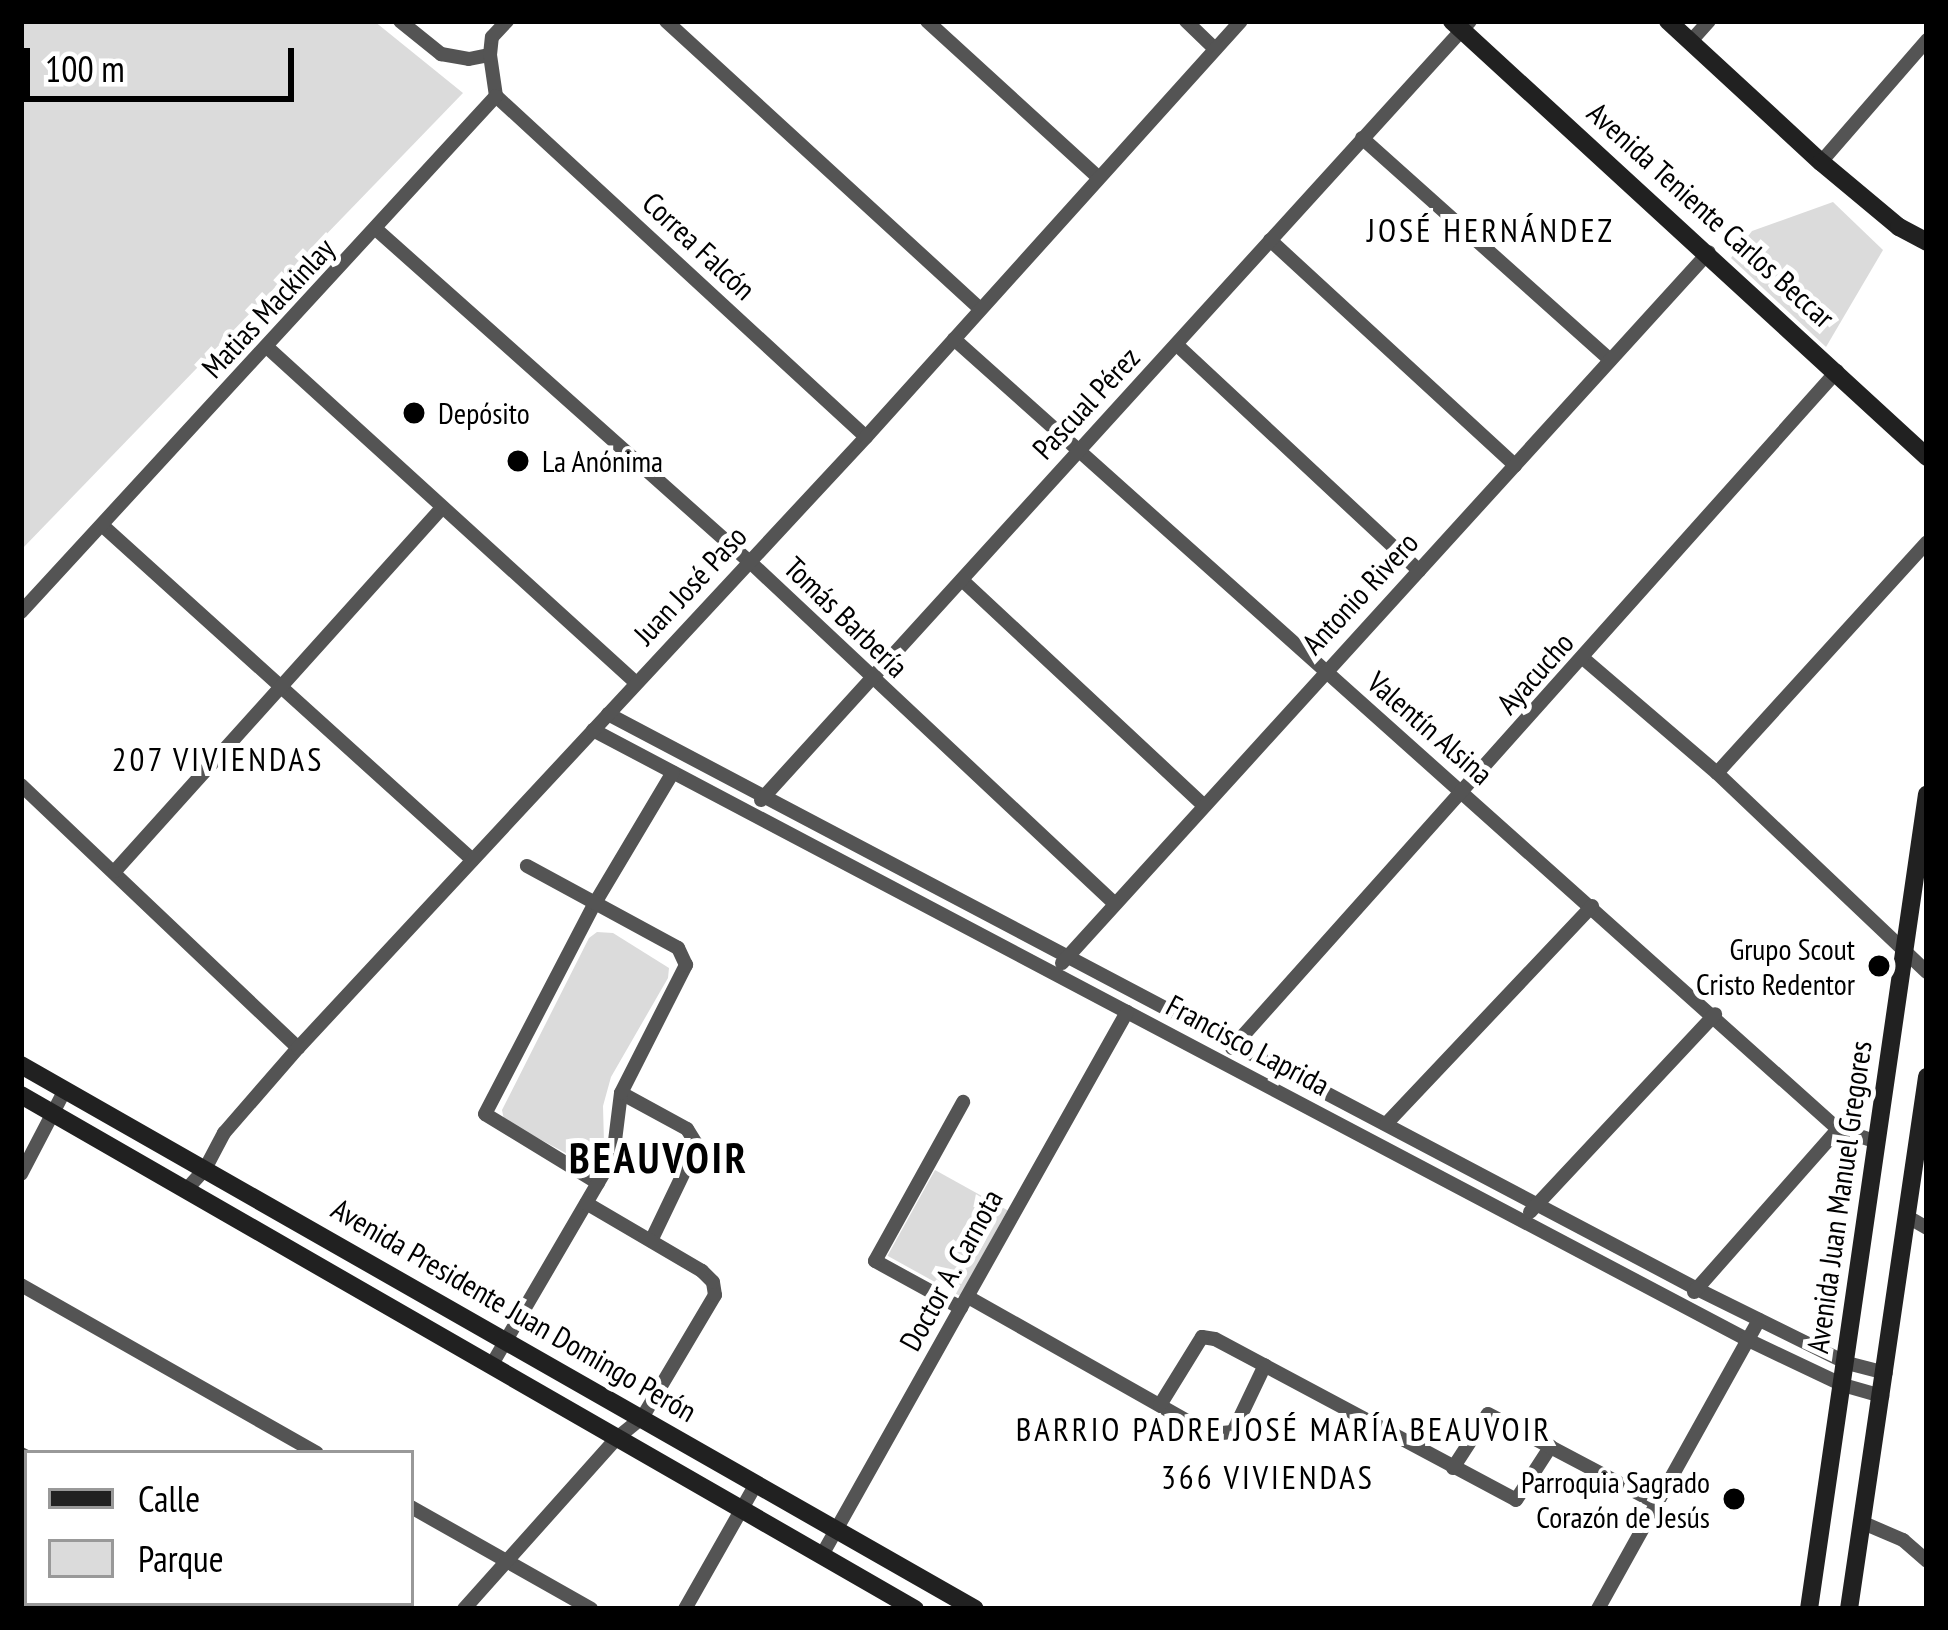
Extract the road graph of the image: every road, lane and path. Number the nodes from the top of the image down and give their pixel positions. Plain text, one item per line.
1 (400, 21) edge
2 (507, 21) edge
3 (666, 21) edge
4 (927, 21) edge
5 (1186, 21) edge
6 (1240, 21) edge
7 (1668, 21) edge
8 (1709, 21) edge
9 (1461, 24) edge
10 (1927, 40) edge
11 (1690, 41) junction
12 (1215, 49) junction
13 (490, 56) junction
14 (496, 96) junction
15 (1362, 138) junction
16 (1821, 162) junction
17 (1098, 177) junction
18 (377, 230) junction
19 (1270, 240) junction
20 (1927, 242) edge
21 (1709, 252) junction
22 (980, 310) junction
23 (954, 339) junction
24 (1177, 345) junction
25 (268, 348) junction
26 (1610, 360) junction
27 (1837, 371) junction
28 (866, 437) junction
29 (1080, 450) junction
30 (1927, 457) edge
31 (1515, 465) junction
32 (442, 508) junction
33 (104, 526) junction
34 (1927, 542) edge
35 (749, 561) junction
36 (1419, 571) junction
37 (962, 580) junction
38 (21, 612) edge
39 (1584, 658) junction
40 (1324, 671) junction
41 (869, 677) junction
42 (636, 683) junction
43 (283, 689) junction
44 (608, 714) junction
45 (593, 730) junction
46 (673, 772) junction
47 (1717, 773) junction
48 (21, 785) edge
49 (1462, 793) junction
50 (1927, 794) edge
51 (764, 796) junction
52 (1203, 805) junction
53 (750, 812) junction
54 (472, 860) junction
55 (527, 866) dead end
56 (115, 871) junction
57 (596, 903) junction
58 (1114, 903) junction
59 (1592, 906) junction
60 (1904, 952) junction
61 (1067, 957) junction
62 (1927, 972) edge
63 (1053, 973) junction
64 (1127, 1012) junction
65 (1715, 1015) junction
66 (1234, 1044) junction
67 (298, 1048) junction
68 (1224, 1063) junction
69 (21, 1065) edge
70 (1927, 1077) edge
71 (65, 1090) junction
72 (621, 1093) junction
73 (21, 1095) edge
74 (963, 1102) dead end
75 (53, 1114) junction
76 (1386, 1124) junction
77 (1838, 1130) junction
78 (1877, 1142) junction
79 (205, 1169) junction
80 (21, 1174) edge
81 (598, 1183) junction
82 (186, 1190) junction
83 (586, 1203) junction
84 (1535, 1206) junction
85 (1908, 1217) junction
86 (1522, 1221) junction
87 (1927, 1228) edge
88 (651, 1241) junction
89 (21, 1285) edge
90 (1697, 1289) junction
91 (965, 1303) junction
92 (1683, 1305) junction
93 (1759, 1320) junction
94 (1746, 1339) junction
95 (505, 1340) junction
96 (1847, 1363) junction
97 (1265, 1365) junction
98 (491, 1366) junction
99 (1886, 1373) junction
100 (1843, 1385) junction
101 (1882, 1396) junction
102 (1160, 1405) junction
103 (642, 1418) junction
104 (617, 1438) junction
105 (1551, 1445) junction
106 (312, 1450) edge
107 (1453, 1468) junction
108 (756, 1484) junction
109 (1658, 1503) junction
110 (414, 1509) edge
111 (744, 1509) junction
112 (1861, 1522) junction
113 (837, 1531) junction
114 (822, 1555) junction
115 (1927, 1561) edge
116 (508, 1562) junction
117 (464, 1609) edge
118 (591, 1609) edge
119 (686, 1609) edge
120 (915, 1609) edge
121 (975, 1609) edge
122 (1598, 1609) edge
123 (1809, 1609) edge
124 (1849, 1609) edge

1 - 13 street
2 - 13 street
3 - 22 street
4 - 17 street
5 - 12 street
6 - 12 street, Juan José Paso
7 - 11 main road
8 - 11 street
9 - 15 street, Pascual Pérez
9 - 21 main road, Avenida Teniente Carlos Beccar
10 - 16 street
11 - 16 main road
12 - 17 street, Juan José Paso
13 - 14 street
14 - 18 street, Matias Mackinlay
14 - 28 street, Correa Falcón
15 - 19 street, Pascual Pérez
15 - 26 street
16 - 20 main road
17 - 22 street, Juan José Paso
18 - 25 street, Matias Mackinlay
18 - 35 street, Tomás Barbería
19 - 24 street, Pascual Pérez
19 - 31 street
21 - 26 street, Antonio Rivero
21 - 27 main road, Avenida Teniente Carlos Beccar
22 - 23 street, Juan José Paso
23 - 28 street, Juan José Paso
23 - 29 street, Valentín Alsina
24 - 29 street, Pascual Pérez
24 - 36 street
25 - 32 street
25 - 33 street, Matias Mackinlay
26 - 31 street, Antonio Rivero
27 - 30 main road, Avenida Teniente Carlos Beccar
27 - 39 street, Ayacucho
28 - 35 street, Juan José Paso
29 - 37 street, Pascual Pérez
29 - 40 street, Valentín Alsina
31 - 36 street, Antonio Rivero
32 - 42 street
32 - 43 street
33 - 38 street, Matias Mackinlay
33 - 43 street
34 - 47 street
35 - 41 street, Tomás Barbería
35 - 42 street, Juan José Paso
36 - 40 street, Antonio Rivero
37 - 41 street, Pascual Pérez
37 - 52 street
39 - 47 street
39 - 49 street, Ayacucho
40 - 49 street, Valentín Alsina
40 - 52 street, Antonio Rivero
41 - 51 street, Pascual Pérez
41 - 58 street, Tomás Barbería
42 - 44 street, Juan José Paso
43 - 54 street
43 - 56 street
44 - 45 street, Juan José Paso
44 - 51 street, Francisco Laprida
45 - 46 street, Francisco Laprida
45 - 54 street, Juan José Paso
46 - 53 street, Francisco Laprida
46 - 57 street
47 - 60 street
48 - 56 street
49 - 59 street, Valentín Alsina
49 - 66 street, Ayacucho
50 - 60 main road, Avenida Juan Manuel Gregores
51 - 53 street, Pascual Pérez
51 - 61 street, Francisco Laprida
52 - 58 street, Antonio Rivero
53 - 63 street, Francisco Laprida
54 - 67 street, Juan José Paso
55 - 57 street
56 - 67 street
57 - 72 street
57 - 81 street
58 - 61 street, Antonio Rivero
59 - 65 street, Valentín Alsina
59 - 76 street
60 - 62 street
60 - 78 main road, Avenida Juan Manuel Gregores
61 - 63 street, Antonio Rivero
61 - 66 street, Francisco Laprida
63 - 64 street, Francisco Laprida
64 - 68 street, Francisco Laprida
64 - 91 street, Doctor A. Carnota
65 - 77 street, Valentín Alsina
65 - 84 street
66 - 68 street, Ayacucho
66 - 76 street, Francisco Laprida
67 - 79 street, Juan José Paso
68 - 86 street, Francisco Laprida
69 - 71 main road, Avenida Presidente Juan Domingo Perón
70 - 85 main road
71 - 75 street
71 - 79 main road, Avenida Presidente Juan Domingo Perón
72 - 81 street
72 - 88 street
73 - 75 main road, Avenida Presidente Juan Domingo Perón
74 - 91 street
75 - 80 street
75 - 82 main road, Avenida Presidente Juan Domingo Perón
76 - 84 street, Francisco Laprida
77 - 78 street, Valentín Alsina
77 - 90 street
78 - 96 main road, Avenida Juan Manuel Gregores
79 - 82 street, Juan José Paso
79 - 95 main road, Avenida Presidente Juan Domingo Perón
81 - 83 street
82 - 98 main road, Avenida Presidente Juan Domingo Perón
83 - 88 street
83 - 95 street
84 - 86 street
84 - 90 street, Francisco Laprida
85 - 87 street
85 - 99 main road
86 - 92 street, Francisco Laprida
88 - 103 street
89 - 106 street
90 - 92 street
90 - 93 street, Francisco Laprida
91 - 102 street
91 - 113 street, Doctor A. Carnota
92 - 94 street, Francisco Laprida
93 - 94 street
93 - 96 street, Francisco Laprida
94 - 100 street, Francisco Laprida
94 - 109 street
95 - 98 street
95 - 103 main road, Avenida Presidente Juan Domingo Perón
96 - 99 street, Francisco Laprida
96 - 100 main road, Avenida Juan Manuel Gregores
97 - 102 street
97 - 102 street
97 - 107 street
98 - 104 main road, Avenida Presidente Juan Domingo Perón
99 - 101 main road
100 - 101 street, Francisco Laprida
100 - 123 main road, Avenida Juan Manuel Gregores
101 - 112 main road
103 - 104 street
103 - 108 main road, Avenida Presidente Juan Domingo Perón
104 - 111 main road, Avenida Presidente Juan Domingo Perón
104 - 116 street
105 - 107 street
105 - 107 street
105 - 109 street
108 - 111 street
108 - 113 main road, Avenida Presidente Juan Domingo Perón
109 - 122 street
110 - 116 street
111 - 114 main road, Avenida Presidente Juan Domingo Perón
111 - 119 street
112 - 115 street
112 - 124 main road
113 - 114 street, Doctor A. Carnota
113 - 121 main road, Avenida Presidente Juan Domingo Perón
114 - 120 main road, Avenida Presidente Juan Domingo Perón
116 - 117 street
116 - 118 street

